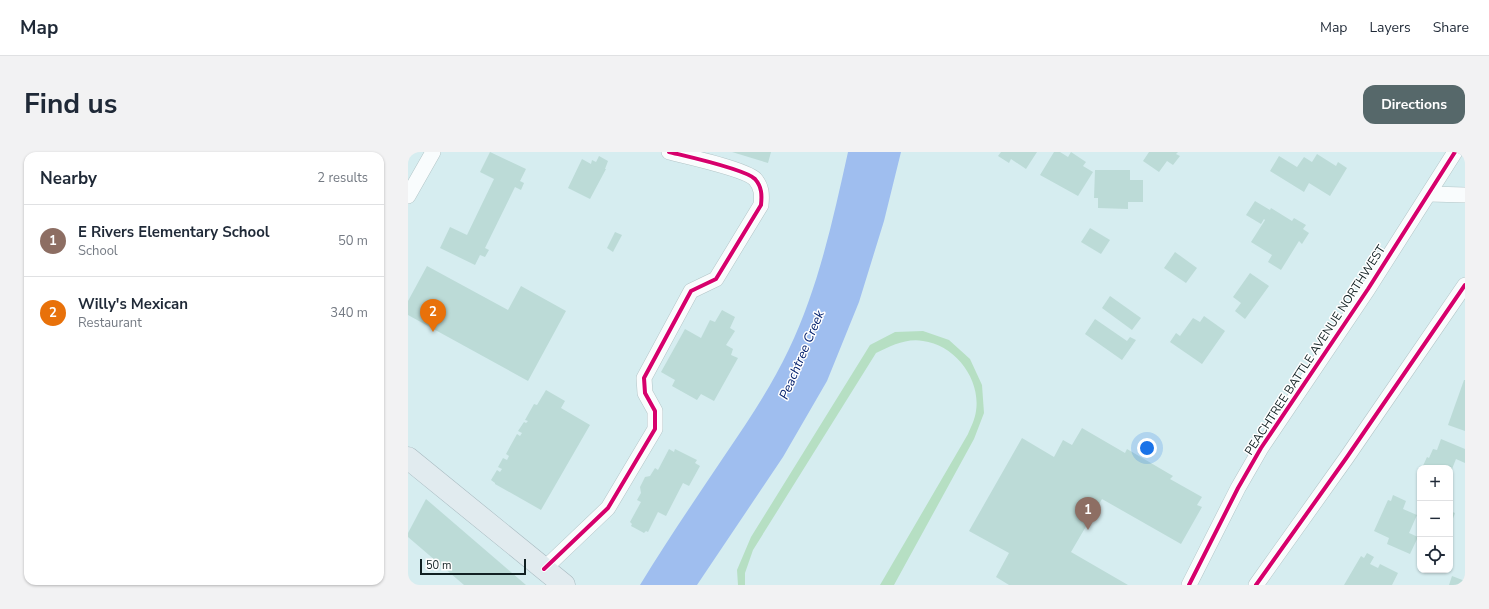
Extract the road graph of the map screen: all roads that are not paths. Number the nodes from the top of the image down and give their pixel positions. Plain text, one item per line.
1 (433, 152) edge
2 (669, 152) edge
3 (1455, 152) edge
4 (1430, 194) junction
5 (1465, 195) edge
6 (408, 196) edge
7 (1465, 285) edge
8 (408, 458) edge
9 (544, 569) junction
10 (564, 585) edge
11 (1189, 585) edge
12 (1256, 585) edge

1 - 6 street
2 - 9 street
3 - 4 street, PEACHTREE BATTLE AVENUE NORTHWEST
4 - 5 street
4 - 11 street, PEACHTREE BATTLE AVENUE NORTHWEST
7 - 12 street
8 - 9 highway
9 - 10 highway

